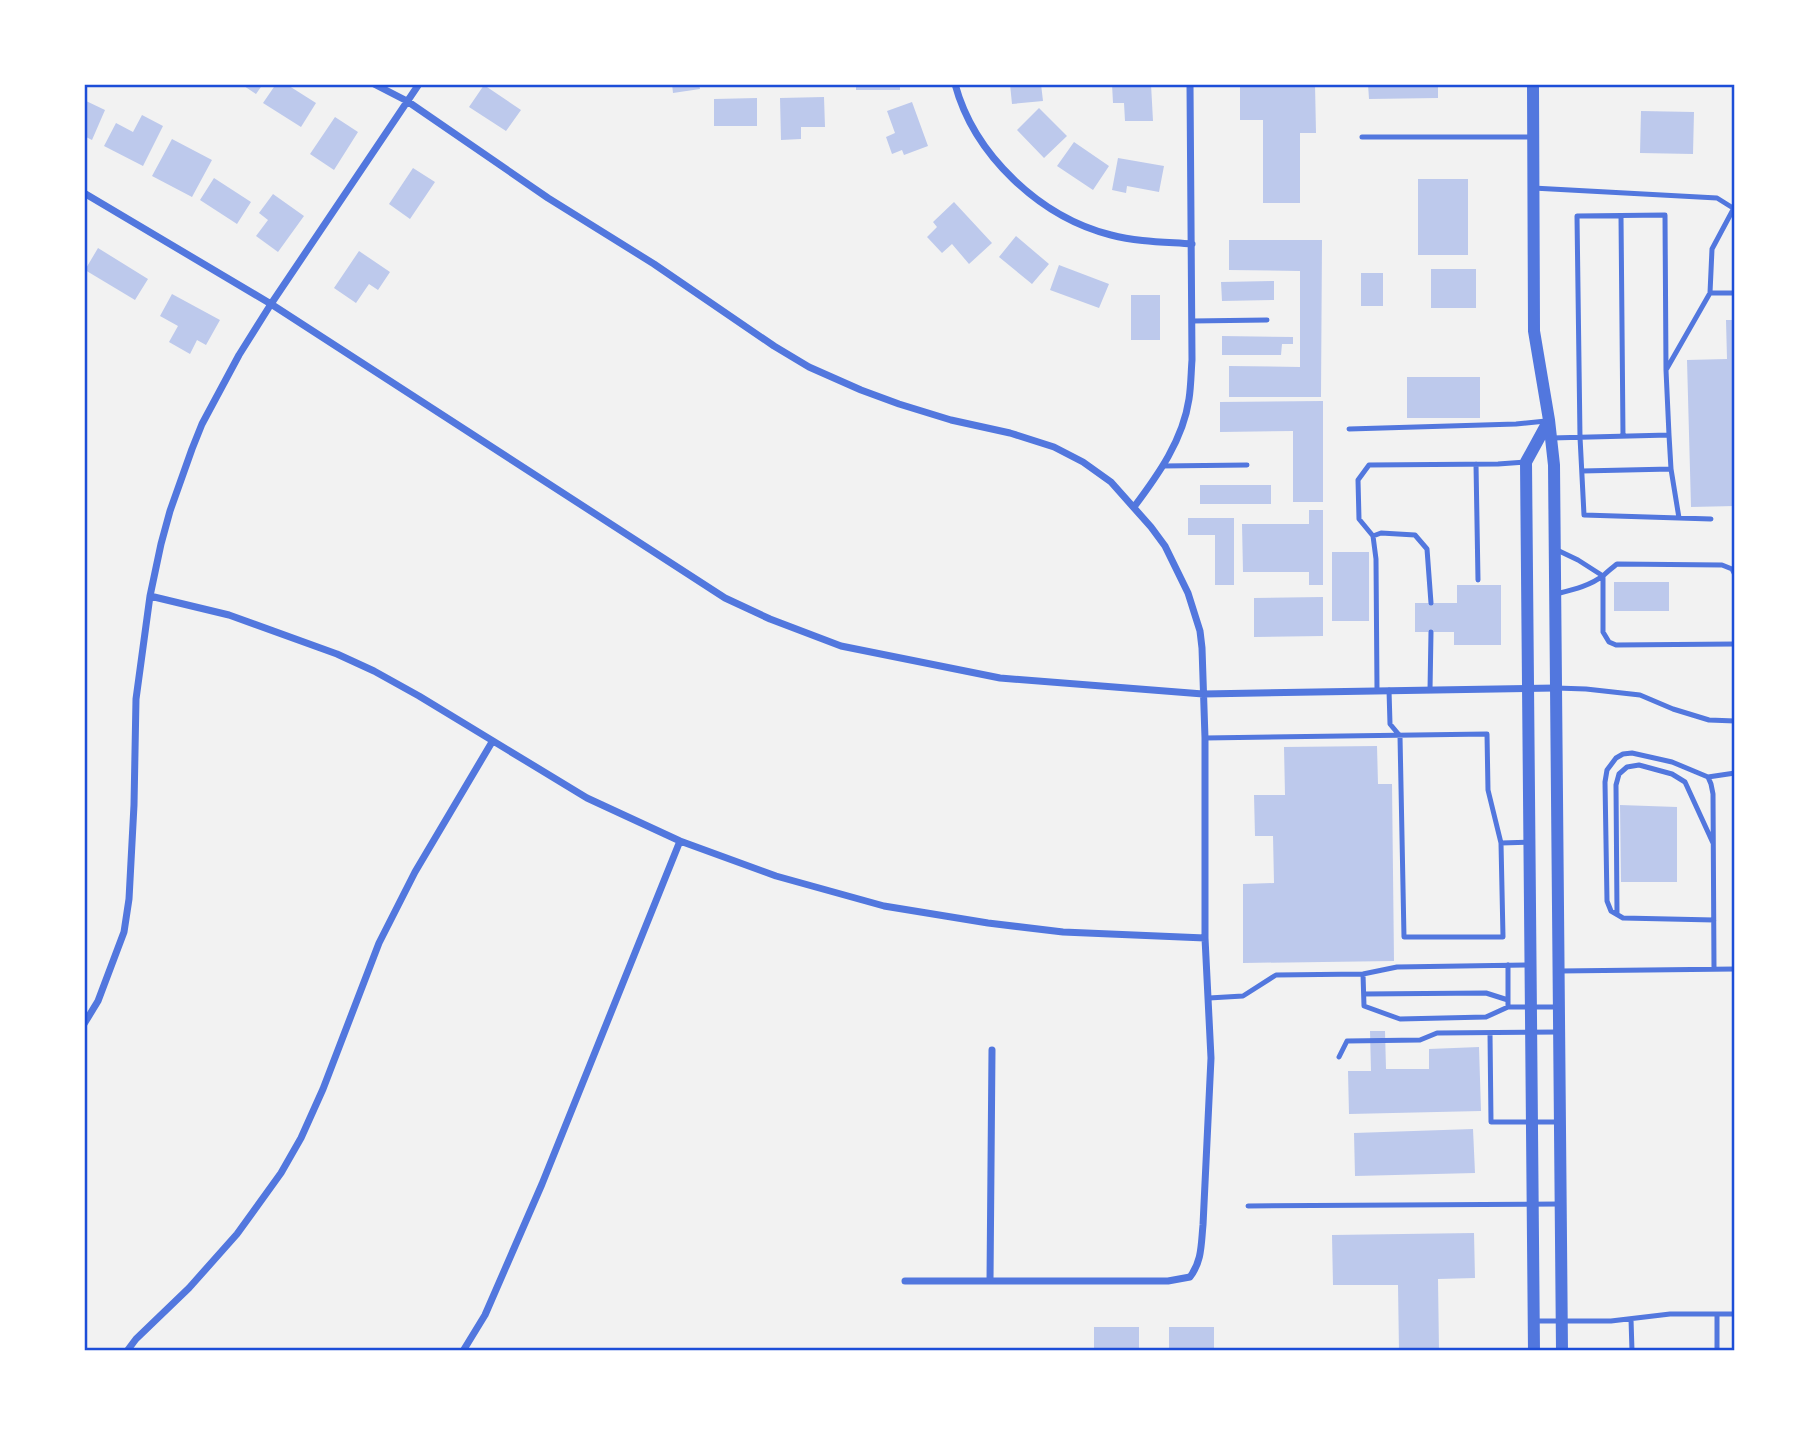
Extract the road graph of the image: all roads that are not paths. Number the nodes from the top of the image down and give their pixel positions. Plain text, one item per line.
1 (374, 84) edge
2 (419, 84) edge
3 (955, 84) edge
4 (1190, 84) edge
5 (1533, 84) edge
6 (407, 102) junction
7 (1362, 137) dead end
8 (1533, 137) junction
9 (1533, 188) junction
10 (84, 192) edge
11 (1734, 208) edge
12 (1621, 216) junction
13 (1192, 244) junction
14 (1710, 293) junction
15 (1735, 293) edge
16 (271, 304) junction
17 (1267, 320) dead end
18 (1192, 321) junction
19 (1666, 370) junction
20 (1549, 420) junction
21 (1349, 429) dead end
22 (1669, 435) junction
23 (1623, 436) junction
24 (1580, 437) junction
25 (1550, 438) junction
26 (1526, 462) junction
27 (1476, 464) junction
28 (1247, 465) dead end
29 (1162, 466) junction
30 (1671, 469) junction
31 (1583, 471) junction
32 (1135, 507) junction
33 (1679, 518) junction
34 (1711, 519) dead end
35 (1373, 536) junction
36 (1555, 549) junction
37 (1735, 575) edge
38 (1603, 576) junction
39 (1478, 580) dead end
40 (1556, 594) junction
41 (150, 596) junction
42 (1431, 603) dead end
43 (1431, 632) dead end
44 (1735, 644) edge
45 (1528, 688) junction
46 (1556, 688) junction
47 (1377, 690) junction
48 (1389, 690) junction
49 (1430, 690) junction
50 (1203, 694) junction
51 (1735, 721) edge
52 (1400, 736) junction
53 (1205, 738) junction
54 (492, 742) junction
55 (1735, 772) edge
56 (1708, 777) junction
57 (680, 841) junction
58 (1530, 842) junction
59 (1501, 843) junction
60 (1713, 843) junction
61 (1617, 915) junction
62 (1714, 920) junction
63 (1205, 938) junction
64 (1508, 965) junction
65 (1532, 965) junction
66 (1714, 969) junction
67 (1735, 969) edge
68 (1559, 971) junction
69 (1363, 974) junction
70 (1363, 994) junction
71 (1209, 998) junction
72 (1508, 1000) junction
73 (1508, 1007) junction
74 (1531, 1007) junction
75 (1559, 1007) junction
76 (84, 1024) edge
77 (1559, 1032) junction
78 (1490, 1033) junction
79 (1532, 1033) junction
80 (992, 1050) dead end
81 (1339, 1057) dead end
82 (1532, 1122) junction
83 (1560, 1122) junction
84 (1533, 1204) junction
85 (1560, 1204) junction
86 (1248, 1206) dead end
87 (905, 1281) dead end
88 (990, 1281) junction
89 (1717, 1314) junction
90 (1735, 1314) edge
91 (1630, 1319) junction
92 (1534, 1321) junction
93 (1562, 1321) junction
94 (128, 1351) edge
95 (463, 1351) edge
96 (1534, 1351) edge
97 (1562, 1351) edge
98 (1632, 1351) edge
99 (1717, 1351) edge

1 - 6 street
2 - 6 street
3 - 13 street
4 - 13 street
5 - 8 street
6 - 16 street
6 - 32 street
7 - 8 lane
8 - 9 street
9 - 11 lane
9 - 20 street
10 - 16 street
11 - 14 lane
12 - 19 lane
12 - 23 lane
12 - 24 lane
13 - 18 street
14 - 15 lane
14 - 19 lane
16 - 41 street
16 - 50 street
17 - 18 lane
18 - 29 street
19 - 22 lane
20 - 21 lane
20 - 25 street
20 - 26 street
22 - 23 lane
22 - 30 lane
23 - 24 lane
24 - 25 lane
24 - 31 lane
25 - 36 street
26 - 27 lane
26 - 45 street
27 - 35 lane
27 - 39 lane
28 - 29 lane
29 - 32 street
30 - 31 lane
30 - 33 lane
31 - 33 lane
32 - 50 street
33 - 34 lane
35 - 42 lane
35 - 47 lane
36 - 38 lane
36 - 40 street
37 - 38 lane
38 - 40 lane
38 - 44 lane
40 - 46 street
41 - 54 street
41 - 76 street
43 - 49 lane
45 - 46 street
45 - 49 street
45 - 58 street
46 - 51 lane
46 - 68 street
47 - 48 street
47 - 50 street
48 - 49 street
48 - 52 lane
50 - 53 street
52 - 53 lane
52 - 59 lane
52 - 59 lane
53 - 63 street
54 - 57 street
54 - 94 street
55 - 56 lane
56 - 60 lane
56 - 61 lane
57 - 63 street
57 - 95 street
58 - 59 lane
58 - 65 street
60 - 61 lane
60 - 62 lane
61 - 62 lane
62 - 66 lane
63 - 71 street
64 - 65 lane
64 - 69 lane
64 - 72 lane
65 - 74 street
66 - 67 lane
66 - 68 lane
68 - 75 street
69 - 70 lane
69 - 71 lane
70 - 72 lane
70 - 73 lane
71 - 88 street
72 - 73 lane
73 - 74 lane
74 - 75 lane
74 - 79 street
75 - 77 street
77 - 79 lane
77 - 83 street
78 - 79 lane
78 - 81 lane
78 - 82 lane
79 - 82 street
80 - 88 street
82 - 83 lane
82 - 84 street
83 - 85 street
84 - 85 lane
84 - 86 lane
84 - 92 street
85 - 93 street
87 - 88 street
89 - 90 lane
89 - 91 lane
89 - 99 lane
91 - 93 lane
91 - 98 lane
92 - 93 lane
92 - 96 street
93 - 97 street

